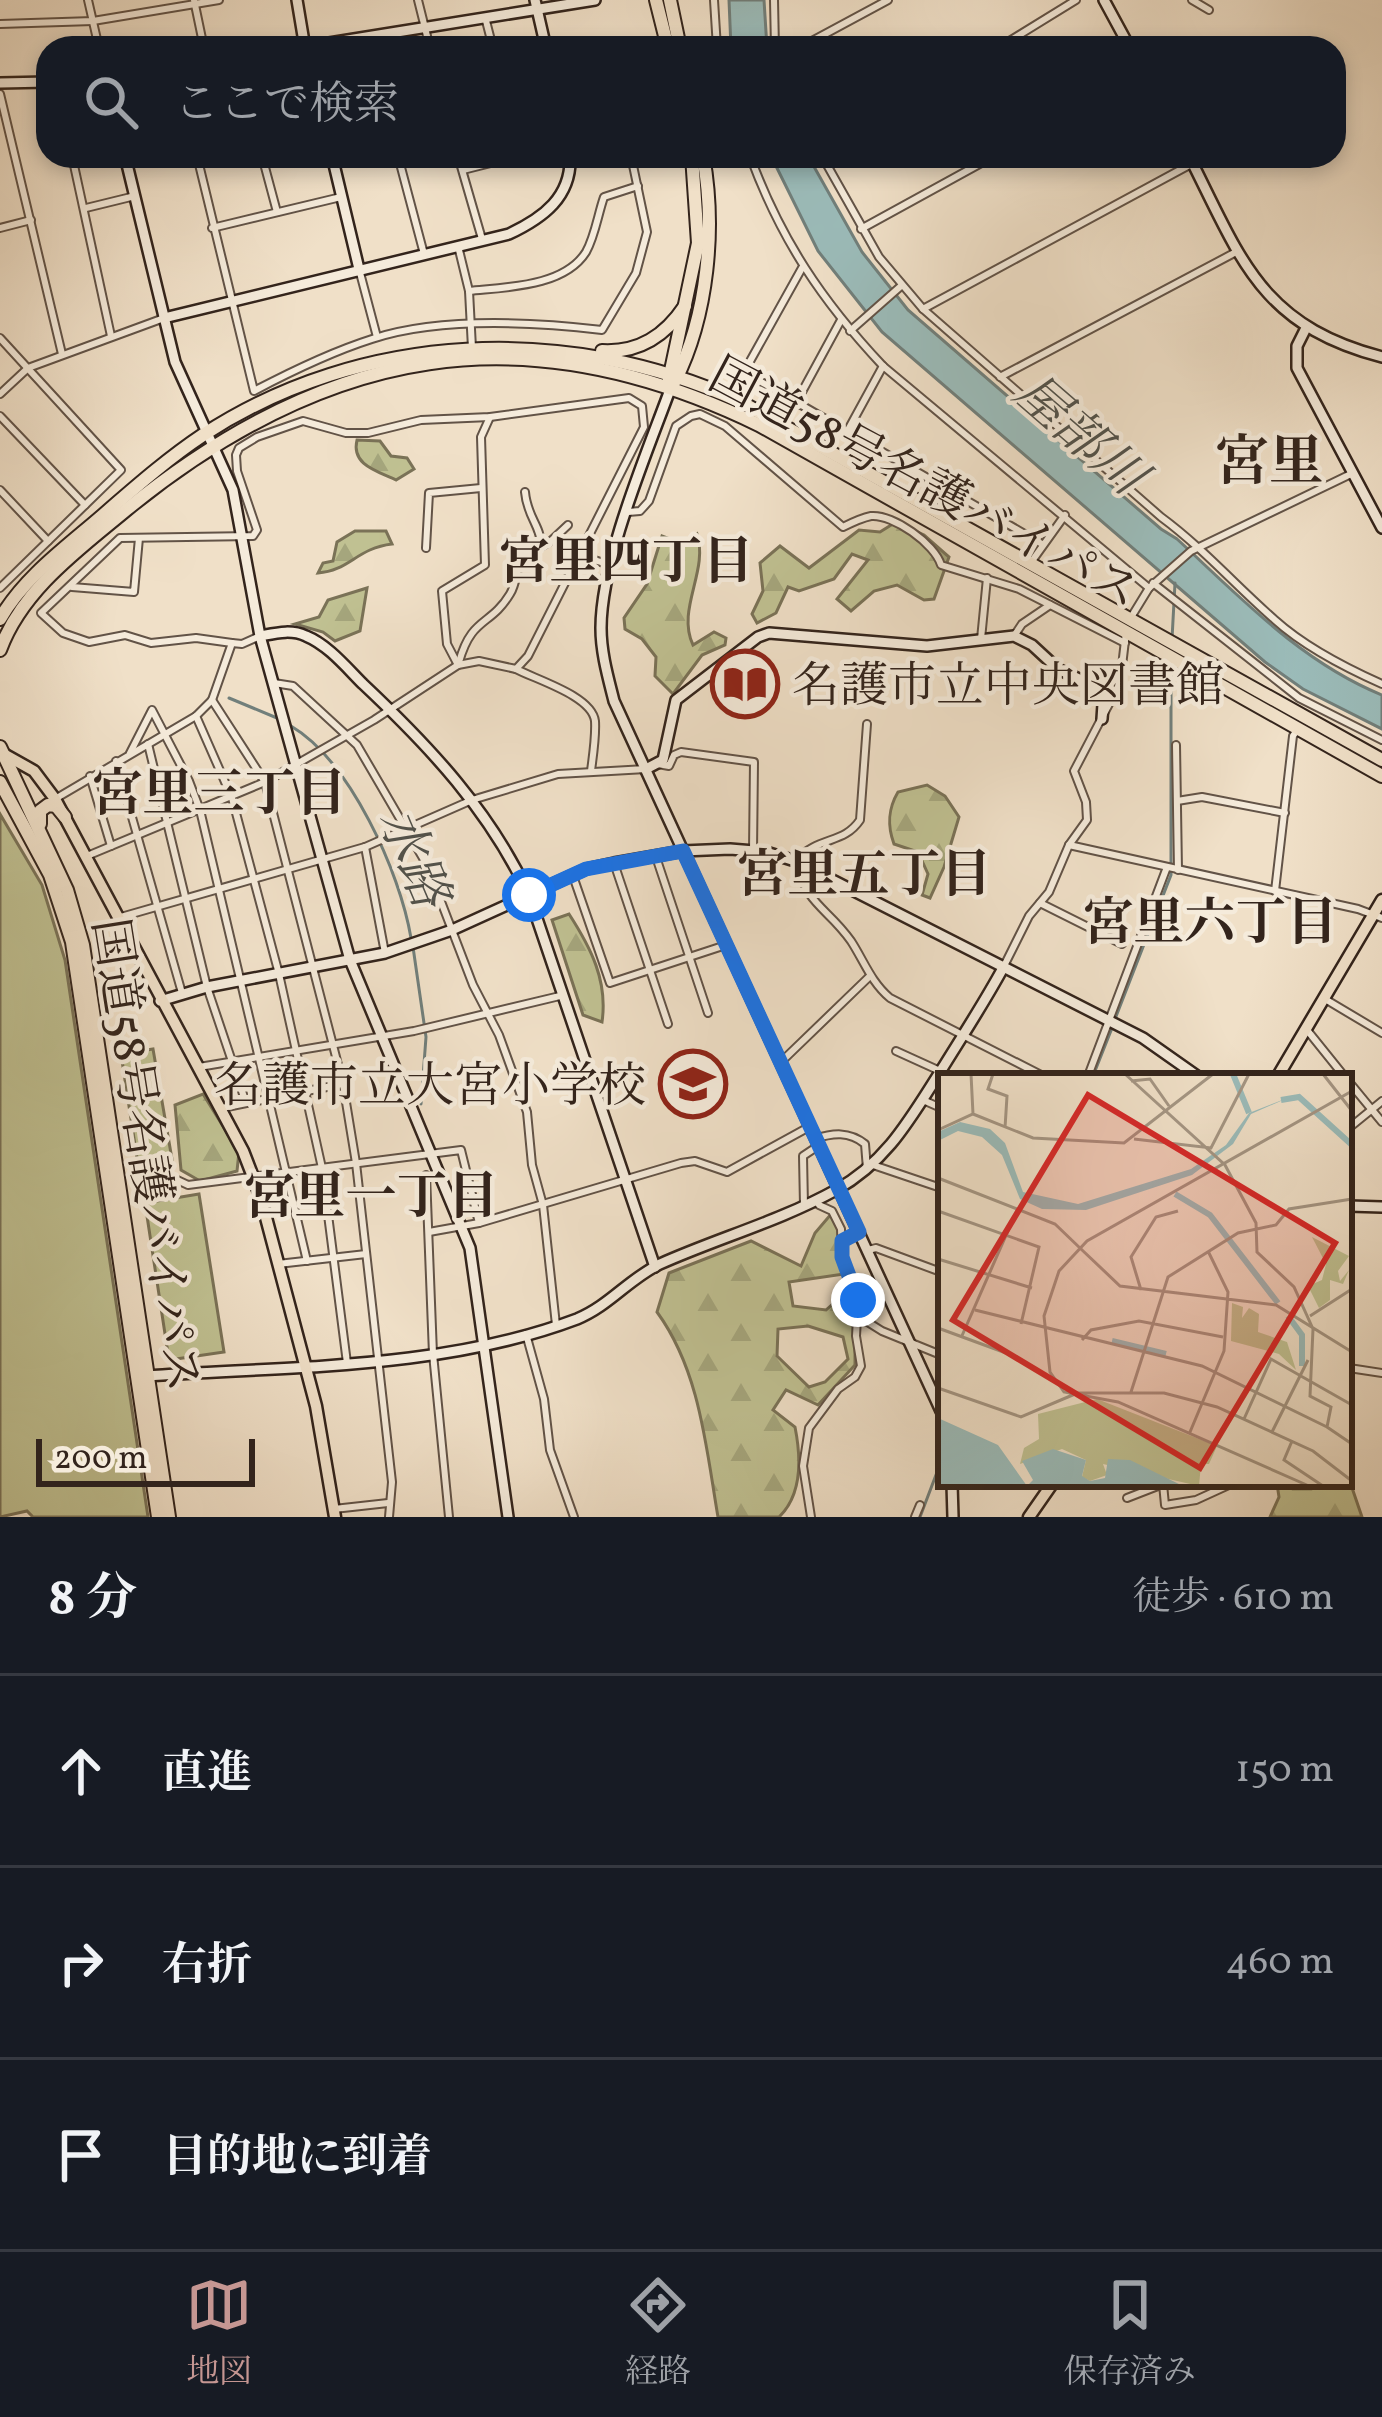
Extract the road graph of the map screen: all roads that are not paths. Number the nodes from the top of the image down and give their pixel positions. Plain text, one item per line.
1 (88, 0) edge
2 (141, 0) edge
3 (219, 0) edge
4 (297, 0) edge
5 (418, 0) edge
6 (595, 0) edge
7 (656, 0) edge
8 (670, 0) edge
9 (714, 0) edge
10 (774, 0) edge
11 (888, 0) edge
12 (1076, 0) edge
13 (1104, 0) edge
14 (1192, 0) edge
15 (194, 3) edge
16 (536, 4) edge
17 (1209, 10) dead end
18 (144, 13) junction
19 (485, 17) junction
20 (92, 21) junction
21 (0, 24) edge
22 (425, 29) junction
23 (96, 36) edge
24 (201, 36) edge
25 (302, 36) edge
26 (380, 36) edge
27 (427, 36) edge
28 (490, 36) edge
29 (543, 36) edge
30 (665, 36) edge
31 (678, 36) edge
32 (716, 36) edge
33 (776, 36) edge
34 (821, 36) edge
35 (1018, 36) edge
36 (1124, 36) edge
37 (36, 82) edge
38 (0, 83) edge
39 (0, 94) edge
40 (75, 168) edge
41 (128, 168) edge
42 (199, 168) edge
43 (265, 168) edge
44 (335, 168) edge
45 (401, 168) edge
46 (470, 168) edge
47 (568, 168) edge
48 (634, 168) edge
49 (693, 168) edge
50 (705, 168) edge
51 (756, 168) edge
52 (828, 168) edge
53 (972, 168) edge
54 (1177, 168) edge
55 (1195, 168) edge
56 (462, 170) joint
57 (638, 186) junction
58 (134, 196) junction
59 (341, 197) junction
60 (84, 208) junction
61 (277, 212) junction
62 (31, 220) junction
63 (0, 228) edge
64 (212, 228) junction
65 (861, 229) junction
66 (482, 240) junction
67 (458, 245) junction
68 (1238, 251) junction
69 (424, 254) junction
70 (802, 268) junction
71 (359, 269) junction
72 (900, 288) junction
73 (470, 291) junction
74 (689, 298) junction
75 (231, 301) junction
76 (923, 309) junction
77 (164, 318) junction
78 (841, 320) junction
79 (470, 326) junction
80 (1306, 328) junction
81 (850, 331) junction
82 (110, 336) junction
83 (377, 337) junction
84 (0, 338) edge
85 (472, 350) junction
86 (62, 354) junction
87 (584, 354) junction
88 (1382, 357) edge
89 (884, 367) junction
90 (28, 368) junction
91 (1000, 377) junction
92 (672, 379) junction
93 (0, 394) edge
94 (797, 401) junction
95 (0, 416) edge
96 (490, 417) junction
97 (759, 425) junction
98 (848, 430) junction
99 (208, 440) junction
100 (744, 442) junction
101 (624, 468) junction
102 (1353, 472) junction
103 (640, 476) junction
104 (481, 488) junction
105 (0, 490) edge
106 (526, 492) dead end
107 (86, 506) junction
108 (628, 512) junction
109 (1065, 515) junction
110 (568, 526) dead end
111 (1382, 528) edge
112 (243, 535) junction
113 (139, 538) junction
114 (48, 542) junction
115 (1042, 544) junction
116 (541, 545) junction
117 (1200, 546) junction
118 (426, 548) dead end
119 (579, 555) junction
120 (1030, 564) junction
121 (611, 565) junction
122 (33, 566) junction
123 (0, 569) edge
124 (987, 578) junction
125 (9, 579) junction
126 (1154, 583) junction
127 (70, 586) junction
128 (0, 588) edge
129 (1050, 605) junction
130 (0, 619) edge
131 (1127, 632) junction
132 (260, 636) junction
133 (1014, 637) junction
134 (981, 639) junction
135 (232, 643) junction
136 (0, 650) edge
137 (458, 665) junction
138 (516, 669) junction
139 (274, 683) junction
140 (1382, 684) edge
141 (212, 700) junction
142 (1296, 704) junction
143 (390, 710) junction
144 (196, 716) junction
145 (1102, 719) junction
146 (867, 724) dead end
147 (1298, 730) junction
148 (165, 734) junction
149 (346, 735) junction
150 (1382, 740) edge
151 (148, 744) junction
152 (1176, 745) dead end
153 (1, 751) edge
154 (130, 753) junction
155 (1382, 760) edge
156 (116, 761) junction
157 (658, 764) junction
158 (296, 766) junction
159 (646, 769) junction
160 (591, 771) junction
161 (90, 776) junction
162 (1382, 776) edge
163 (0, 782) edge
164 (265, 782) junction
165 (0, 794) edge
166 (232, 798) junction
167 (55, 799) junction
168 (472, 800) junction
169 (1177, 802) junction
170 (14, 810) junction
171 (200, 810) junction
172 (1285, 813) junction
173 (65, 817) junction
174 (168, 823) junction
175 (404, 827) junction
176 (137, 835) junction
177 (44, 838) junction
178 (1069, 844) junction
179 (110, 846) junction
180 (365, 848) junction
181 (683, 851) junction
182 (753, 851) junction
183 (656, 855) junction
184 (87, 856) junction
185 (324, 861) junction
186 (795, 861) junction
187 (614, 862) junction
188 (1167, 867) junction
189 (1178, 870) junction
190 (290, 872) junction
191 (573, 876) junction
192 (255, 882) junction
193 (220, 888) junction
194 (1275, 891) junction
195 (529, 895) junction
196 (186, 898) junction
197 (1382, 900) edge
198 (1040, 903) junction
199 (157, 906) junction
200 (1378, 916) edge
201 (117, 918) junction
202 (452, 930) junction
203 (1122, 944) dead end
204 (726, 945) junction
205 (385, 953) junction
206 (691, 957) junction
207 (350, 960) junction
208 (315, 965) junction
209 (1003, 968) junction
210 (651, 970) junction
211 (278, 974) junction
212 (870, 976) junction
213 (242, 980) junction
214 (207, 987) junction
215 (182, 993) junction
216 (564, 995) junction
217 (1322, 997) junction
218 (160, 1001) junction
219 (708, 1013) dead end
220 (489, 1016) junction
221 (1112, 1021) junction
222 (668, 1024) dead end
223 (1305, 1027) junction
224 (1382, 1033) edge
225 (380, 1036) junction
226 (963, 1036) junction
227 (332, 1046) junction
228 (295, 1051) junction
229 (896, 1051) dead end
230 (260, 1056) junction
231 (233, 1061) junction
232 (780, 1064) junction
233 (199, 1067) junction
234 (940, 1071) joint
235 (1037, 1073) edge
236 (1089, 1073) edge
237 (1196, 1073) edge
238 (1280, 1073) edge
239 (1342, 1073) edge
240 (938, 1074) edge
241 (343, 1084) junction
242 (1352, 1085) edge
243 (305, 1090) junction
244 (269, 1099) junction
245 (923, 1100) junction
246 (1382, 1101) edge
247 (246, 1103) junction
248 (938, 1107) edge
249 (222, 1108) junction
250 (1372, 1110) junction
251 (1382, 1122) edge
252 (1352, 1126) edge
253 (808, 1127) junction
254 (816, 1143) junction
255 (432, 1152) junction
256 (356, 1163) junction
257 (870, 1167) junction
258 (322, 1168) junction
259 (286, 1173) junction
260 (426, 1175) dead end
261 (173, 1178) dead end
262 (255, 1178) junction
263 (625, 1181) junction
264 (938, 1187) edge
265 (838, 1189) junction
266 (816, 1200) junction
267 (543, 1205) junction
268 (804, 1205) junction
269 (1352, 1206) edge
270 (1382, 1207) edge
271 (479, 1223) junction
272 (463, 1226) junction
273 (429, 1232) junction
274 (859, 1232) junction
275 (842, 1241) junction
276 (868, 1250) junction
277 (366, 1254) junction
278 (334, 1258) junction
279 (307, 1261) junction
280 (278, 1264) junction
281 (655, 1267) junction
282 (938, 1271) edge
283 (858, 1316) junction
284 (556, 1325) junction
285 (526, 1334) junction
286 (911, 1344) junction
287 (484, 1345) junction
288 (434, 1354) junction
289 (938, 1354) edge
290 (378, 1360) junction
291 (346, 1363) junction
292 (305, 1366) junction
293 (1352, 1368) edge
294 (1382, 1373) edge
295 (143, 1376) junction
296 (938, 1404) edge
297 (952, 1487) edge
298 (1050, 1487) edge
299 (1155, 1487) edge
300 (1163, 1487) edge
301 (1224, 1487) edge
302 (1127, 1498) dead end
303 (388, 1503) junction
304 (920, 1505) dead end
305 (335, 1513) edge
306 (158, 1517) edge
307 (169, 1517) edge
308 (389, 1517) edge
309 (448, 1517) edge
310 (508, 1517) edge
311 (574, 1517) edge
312 (811, 1517) edge
313 (915, 1517) edge
314 (953, 1517) edge
315 (1029, 1517) edge

1 - 20 street
2 - 18 street
3 - 15 street
4 - 25 street
5 - 22 street
6 - 16 street
7 - 30 highway
8 - 31 highway
9 - 32 street
10 - 33 street
11 - 34 street
12 - 35 street
13 - 36 street
14 - 17 street
15 - 18 street
15 - 24 street
16 - 19 street
16 - 29 street
18 - 20 street
19 - 22 street
19 - 28 street
20 - 21 street
20 - 23 street
22 - 26 street
22 - 27 street
37 - 38 street
39 - 62 street
40 - 60 street
41 - 58 street
42 - 64 street
43 - 61 street
44 - 59 street
45 - 69 street
46 - 56 street
47 - 66 street
48 - 57 street
49 - 74 highway
50 - 92 highway
51 - 70 street
52 - 65 street
53 - 65 street
54 - 76 street
55 - 68 street
56 - 66 street
57 - 73 street
57 - 79 street
58 - 60 street
58 - 77 street
59 - 61 street
59 - 71 street
60 - 82 street
61 - 64 street
62 - 63 street
62 - 86 street
64 - 75 street
65 - 72 street
66 - 67 street
67 - 69 street
67 - 73 street
68 - 80 street
68 - 91 street
69 - 71 street
70 - 78 street
70 - 94 street
71 - 75 street
71 - 83 street
72 - 76 street
72 - 81 street
73 - 79 street
74 - 87 highway
74 - 92 highway
75 - 77 street
75 - 83 street
76 - 91 street
77 - 82 street
77 - 99 street
78 - 81 street
78 - 94 street
79 - 83 street
79 - 85 street
80 - 88 street
80 - 102 street
81 - 89 street
82 - 86 street
84 - 90 street
85 - 87 highway, 国道58号名護バイパス
85 - 99 highway, 国道58号名護バイパス
86 - 90 street
87 - 92 highway, 国道58号名護バイパス
89 - 98 street
89 - 109 street
90 - 93 street
90 - 107 street
91 - 117 street
92 - 97 highway, 国道58号名護バイパス
92 - 99 highway, 国道58号名護バイパス
92 - 103 street
92 - 120 highway, 国道58号名護バイパス
94 - 98 street
95 - 107 street
96 - 101 street
96 - 104 street
96 - 112 street
97 - 100 street
97 - 131 highway, 国道58号名護バイパス
98 - 115 street
99 - 112 street
99 - 122 highway, 国道58号名護バイパス
99 - 136 highway, 国道58号名護バイパス
100 - 108 street
100 - 124 street
101 - 103 street
101 - 119 street
102 - 111 street
102 - 117 street
103 - 108 street
104 - 118 street
104 - 137 street
105 - 114 street
106 - 116 street
107 - 114 street
108 - 121 street
109 - 115 street
109 - 126 street
110 - 116 street
112 - 113 street
112 - 132 street
113 - 127 street
113 - 127 street
114 - 122 street
115 - 120 street
116 - 137 street
117 - 126 street
117 - 140 street
119 - 121 street
119 - 138 street
120 - 131 highway, 国道58号名護バイパス
121 - 159 street
122 - 125 street
122 - 130 highway, 国道58号名護バイパス
123 - 125 street
124 - 129 street
124 - 134 street
125 - 128 street
126 - 131 street
126 - 142 street
127 - 135 street
129 - 131 street
129 - 133 street
131 - 142 highway, 国道58号名護バイパス
131 - 145 street
131 - 147 highway, 国道58号名護バイパス
132 - 135 street
132 - 139 street
132 - 143 street
133 - 134 street
133 - 145 street
134 - 157 street
135 - 141 street
137 - 138 street
137 - 143 street
138 - 160 street
139 - 149 street
139 - 158 street
141 - 144 street
141 - 164 street
142 - 150 street
142 - 155 highway, 国道58号名護バイパス
143 - 149 street
143 - 168 street
144 - 148 street
144 - 166 street
145 - 178 street
146 - 186 street
147 - 162 highway, 国道58号名護バイパス
147 - 172 street
148 - 151 street
148 - 154 street
148 - 171 street
149 - 158 street
149 - 175 street
151 - 154 street
151 - 174 street
152 - 169 street
153 - 167 main road
153 - 177 highway, 国道58号名護バイパス
154 - 156 street
156 - 161 street
156 - 176 street
157 - 159 street
157 - 182 street
158 - 164 street
158 - 185 street
159 - 160 street
159 - 181 street
160 - 168 street
161 - 167 street
161 - 179 street
163 - 170 highway, 国道58号名護バイパス
164 - 166 street
164 - 190 street
165 - 170 highway
166 - 171 street
166 - 192 street
167 - 173 main road
168 - 175 street
168 - 195 street
169 - 172 street
169 - 189 street
170 - 295 highway, 国道58号名護バイパス
171 - 174 street
171 - 193 street
172 - 194 street
173 - 177 highway
173 - 184 main road
174 - 176 street
174 - 196 street
175 - 180 street
175 - 202 street
176 - 179 street
176 - 199 street
177 - 295 highway, 国道58号名護バイパス
178 - 188 street
178 - 198 street
179 - 184 street
180 - 185 street
180 - 205 street
181 - 182 street
181 - 183 street
181 - 204 street
182 - 186 street
183 - 187 street
183 - 206 street
184 - 201 main road
185 - 190 street
185 - 207 street
186 - 209 street
186 - 212 street
187 - 191 street
187 - 210 street
188 - 189 street
188 - 221 street
189 - 194 street
190 - 192 street
190 - 208 street
191 - 195 street
191 - 210 street
192 - 193 street
192 - 211 street
193 - 196 street
193 - 213 street
194 - 200 street
195 - 202 street
195 - 216 street
196 - 199 street
196 - 214 street
197 - 200 main road
198 - 203 street
198 - 209 street
199 - 201 street
199 - 215 street
200 - 217 main road
201 - 218 main road
202 - 205 street
202 - 220 street
204 - 206 street
204 - 232 street
205 - 207 street
206 - 210 street
206 - 219 street
207 - 208 street
207 - 225 street
208 - 211 street
208 - 227 street
209 - 221 street
209 - 226 street
210 - 222 street
211 - 213 street
211 - 228 street
212 - 226 street
212 - 232 street
213 - 214 street
213 - 230 street
214 - 215 street
214 - 231 street
215 - 218 street
216 - 220 street
216 - 263 street
217 - 223 main road
217 - 224 street
218 - 233 main road
220 - 225 street
220 - 267 street
221 - 236 street
221 - 237 street
223 - 238 main road
223 - 239 street
225 - 227 street
225 - 255 street
226 - 234 street
226 - 235 street
227 - 228 street
227 - 241 street
228 - 230 street
228 - 243 street
229 - 234 street
230 - 231 street
230 - 244 street
231 - 233 street
231 - 247 street
232 - 253 street
233 - 249 main road
240 - 245 street
241 - 243 street
241 - 256 street
242 - 250 street
243 - 244 street
243 - 258 street
244 - 247 street
244 - 259 street
245 - 248 street
245 - 257 street
246 - 250 street
247 - 249 street
249 - 262 main road
250 - 251 street
250 - 252 street
253 - 254 street
253 - 263 street
254 - 257 street
254 - 265 street
254 - 268 street
255 - 256 street
255 - 271 street
255 - 272 street
256 - 258 street
256 - 277 street
257 - 264 street
257 - 265 street
258 - 259 street
258 - 278 street
259 - 262 street
259 - 279 street
260 - 273 street
261 - 262 street
262 - 280 main road
263 - 267 street
263 - 281 street
265 - 266 street
265 - 274 street
266 - 268 street
266 - 275 street
267 - 271 street
267 - 284 street
268 - 281 street
269 - 270 street
271 - 272 street
272 - 273 street
272 - 287 street
273 - 288 street
274 - 275 street
274 - 276 street
275 - 283 street
276 - 282 street
276 - 286 street
277 - 278 street
277 - 290 street
278 - 279 street
278 - 291 street
279 - 280 street
280 - 292 main road
281 - 284 street
283 - 286 street
283 - 312 street
284 - 285 street
285 - 287 street
285 - 311 street
286 - 289 street
286 - 296 street
287 - 288 street
287 - 310 street
288 - 290 street
288 - 309 street
290 - 291 street
290 - 303 street
291 - 292 street
292 - 295 street
292 - 305 main road
293 - 294 street
295 - 306 highway, 国道58号名護バイパス
295 - 307 highway, 国道58号名護バイパス
297 - 314 street
298 - 315 main road
299 - 302 street
300 - 301 street
303 - 305 street
303 - 308 street
304 - 313 street

